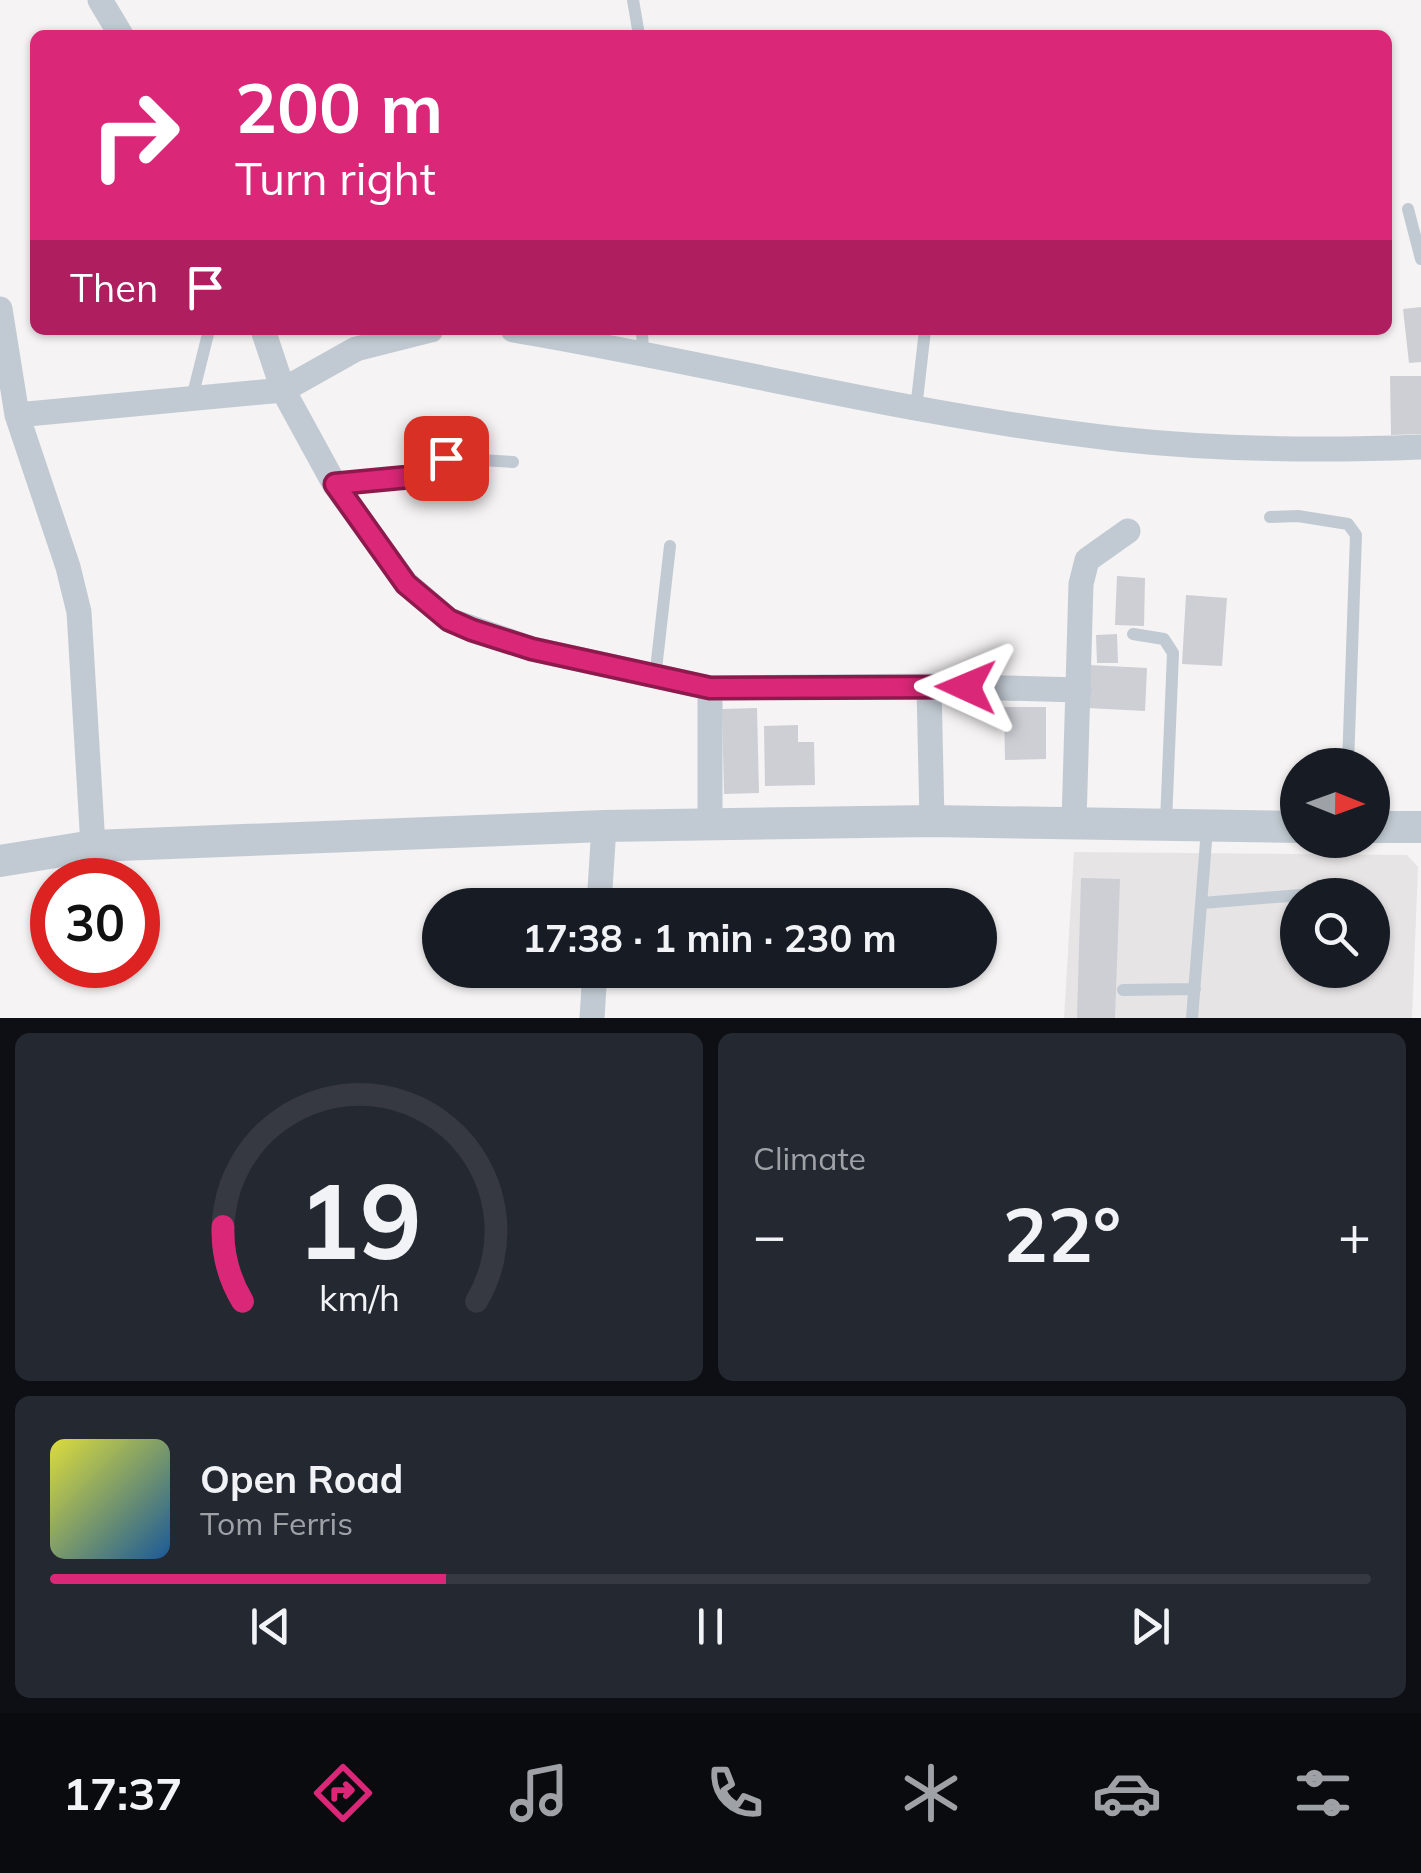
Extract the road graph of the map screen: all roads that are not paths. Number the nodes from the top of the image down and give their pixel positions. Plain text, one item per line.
1 (100, 0) edge
2 (634, 0) edge
3 (118, 30) edge
4 (638, 30) edge
5 (1408, 209) dead end
6 (1421, 259) edge
7 (0, 309) edge
8 (208, 335) edge
9 (265, 335) edge
10 (412, 335) edge
11 (567, 335) edge
12 (924, 335) edge
13 (643, 342) edge
14 (283, 390) junction
15 (192, 398) junction
16 (916, 409) junction
17 (18, 415) junction
18 (1421, 446) edge
19 (513, 462) dead end
20 (335, 484) junction
21 (1270, 517) dead end
22 (1128, 531) dead end
23 (670, 546) dead end
24 (1133, 634) dead end
25 (654, 678) junction
26 (929, 686) junction
27 (710, 688) junction
28 (1079, 690) junction
29 (1349, 748) edge
30 (932, 822) junction
31 (1074, 822) junction
32 (710, 824) junction
33 (1166, 825) junction
34 (604, 826) junction
35 (1207, 827) junction
36 (1280, 827) edge
37 (1421, 827) edge
38 (1390, 828) edge
39 (93, 846) junction
40 (0, 860) edge
41 (600, 888) edge
42 (1280, 897) edge
43 (1202, 903) junction
44 (594, 988) edge
45 (1123, 990) dead end
46 (1196, 990) junction
47 (592, 1018) edge
48 (1192, 1018) edge

1 - 3 street
2 - 4 lane
5 - 6 lane
7 - 17 street
8 - 15 lane
9 - 14 street
10 - 14 street
11 - 13 street
12 - 16 lane
13 - 16 street
14 - 15 street
14 - 20 street
15 - 17 street
16 - 18 street
17 - 39 street
19 - 20 lane
20 - 25 street
21 - 29 lane
22 - 28 street
23 - 25 lane
24 - 33 lane
25 - 27 street
26 - 27 street
26 - 28 street
26 - 30 street
27 - 32 street
28 - 31 street
30 - 31 street
30 - 32 street
31 - 33 street
32 - 34 street
33 - 35 street
34 - 39 street
34 - 41 street
35 - 36 street
35 - 43 lane
37 - 38 street
39 - 40 street
42 - 43 lane
43 - 46 lane
44 - 47 street
45 - 46 lane
46 - 48 lane

